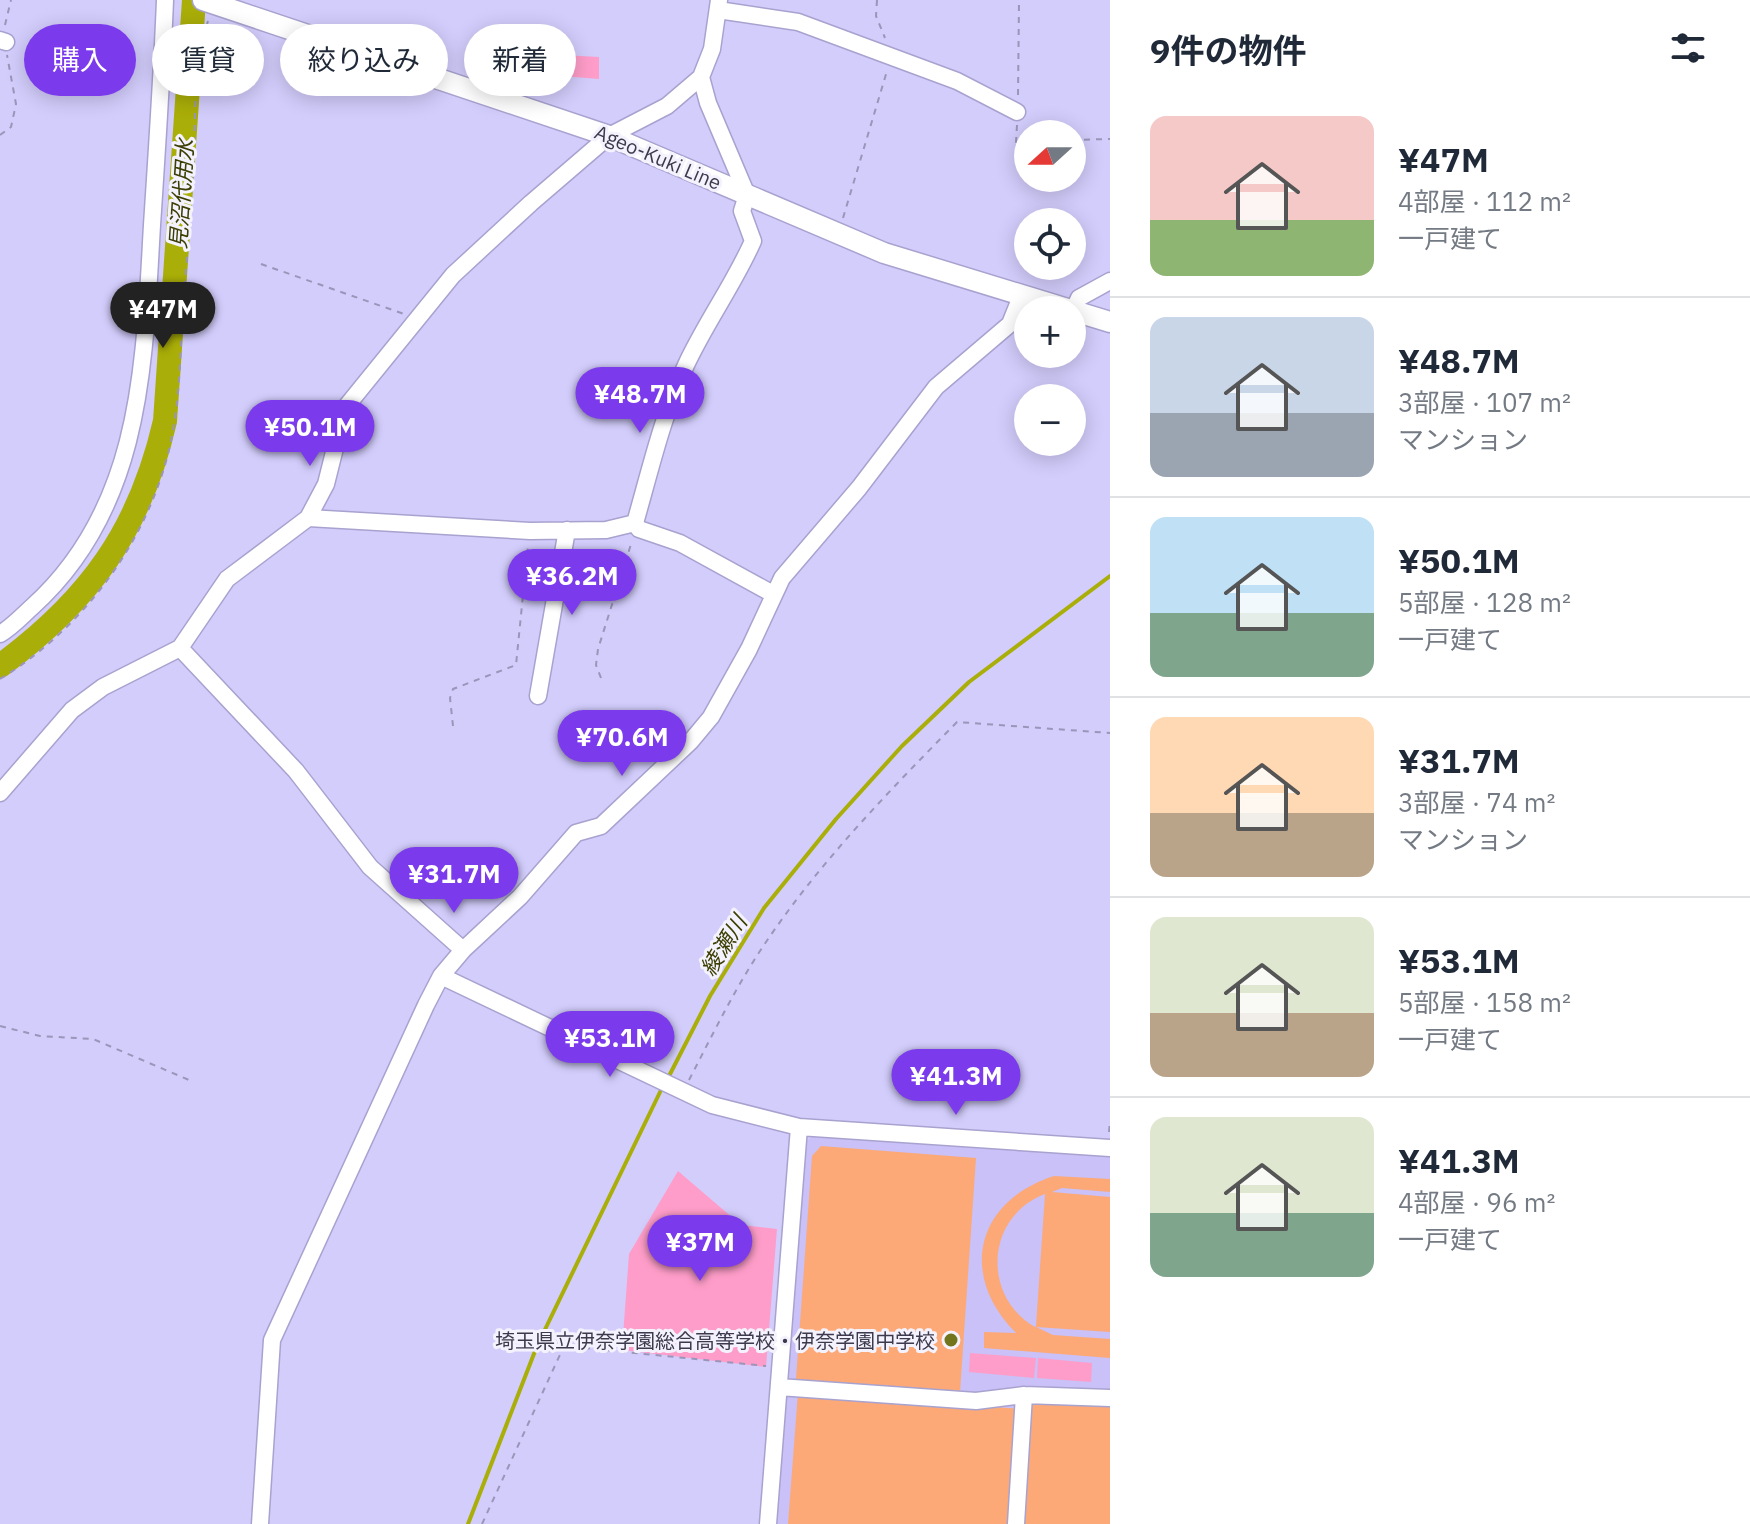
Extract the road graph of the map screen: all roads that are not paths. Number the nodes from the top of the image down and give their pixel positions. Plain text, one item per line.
1 (165, 0) edge
2 (209, 1) edge
3 (718, 5) edge
4 (701, 77) junction
5 (1017, 112) road end
6 (609, 136) junction
7 (747, 195) junction
8 (1110, 281) edge
9 (1022, 294) junction
10 (1029, 296) edge
11 (1083, 296) edge
12 (1086, 313) edge
13 (1110, 322) edge
14 (308, 518) junction
15 (637, 526) junction
16 (567, 530) junction
17 (773, 594) junction
18 (0, 634) edge
19 (180, 648) junction
20 (538, 696) dead end
21 (0, 793) edge
22 (463, 950) junction
23 (441, 976) junction
24 (799, 1127) junction
25 (1110, 1148) edge
26 (779, 1387) junction
27 (1024, 1395) junction
28 (1110, 1398) edge
29 (260, 1524) edge
30 (768, 1524) edge
31 (1016, 1524) edge

1 - 18 street
2 - 6 main road, Ageo-Kuki Line
3 - 4 street
3 - 5 street
4 - 6 street
4 - 7 street
6 - 7 main road, Ageo-Kuki Line
6 - 14 street
7 - 9 main road, Ageo-Kuki Line
7 - 15 street
8 - 11 street
9 - 10 main road, Ageo-Kuki Line
9 - 17 street
12 - 13 main road, Ageo-Kuki Line
14 - 16 street
14 - 19 street
15 - 16 street
15 - 17 street
16 - 20 street
17 - 22 street
19 - 21 street
19 - 22 street
22 - 23 street
23 - 24 street
23 - 29 street
24 - 25 street
24 - 26 street
26 - 27 street
26 - 30 street
27 - 28 street
27 - 31 street

